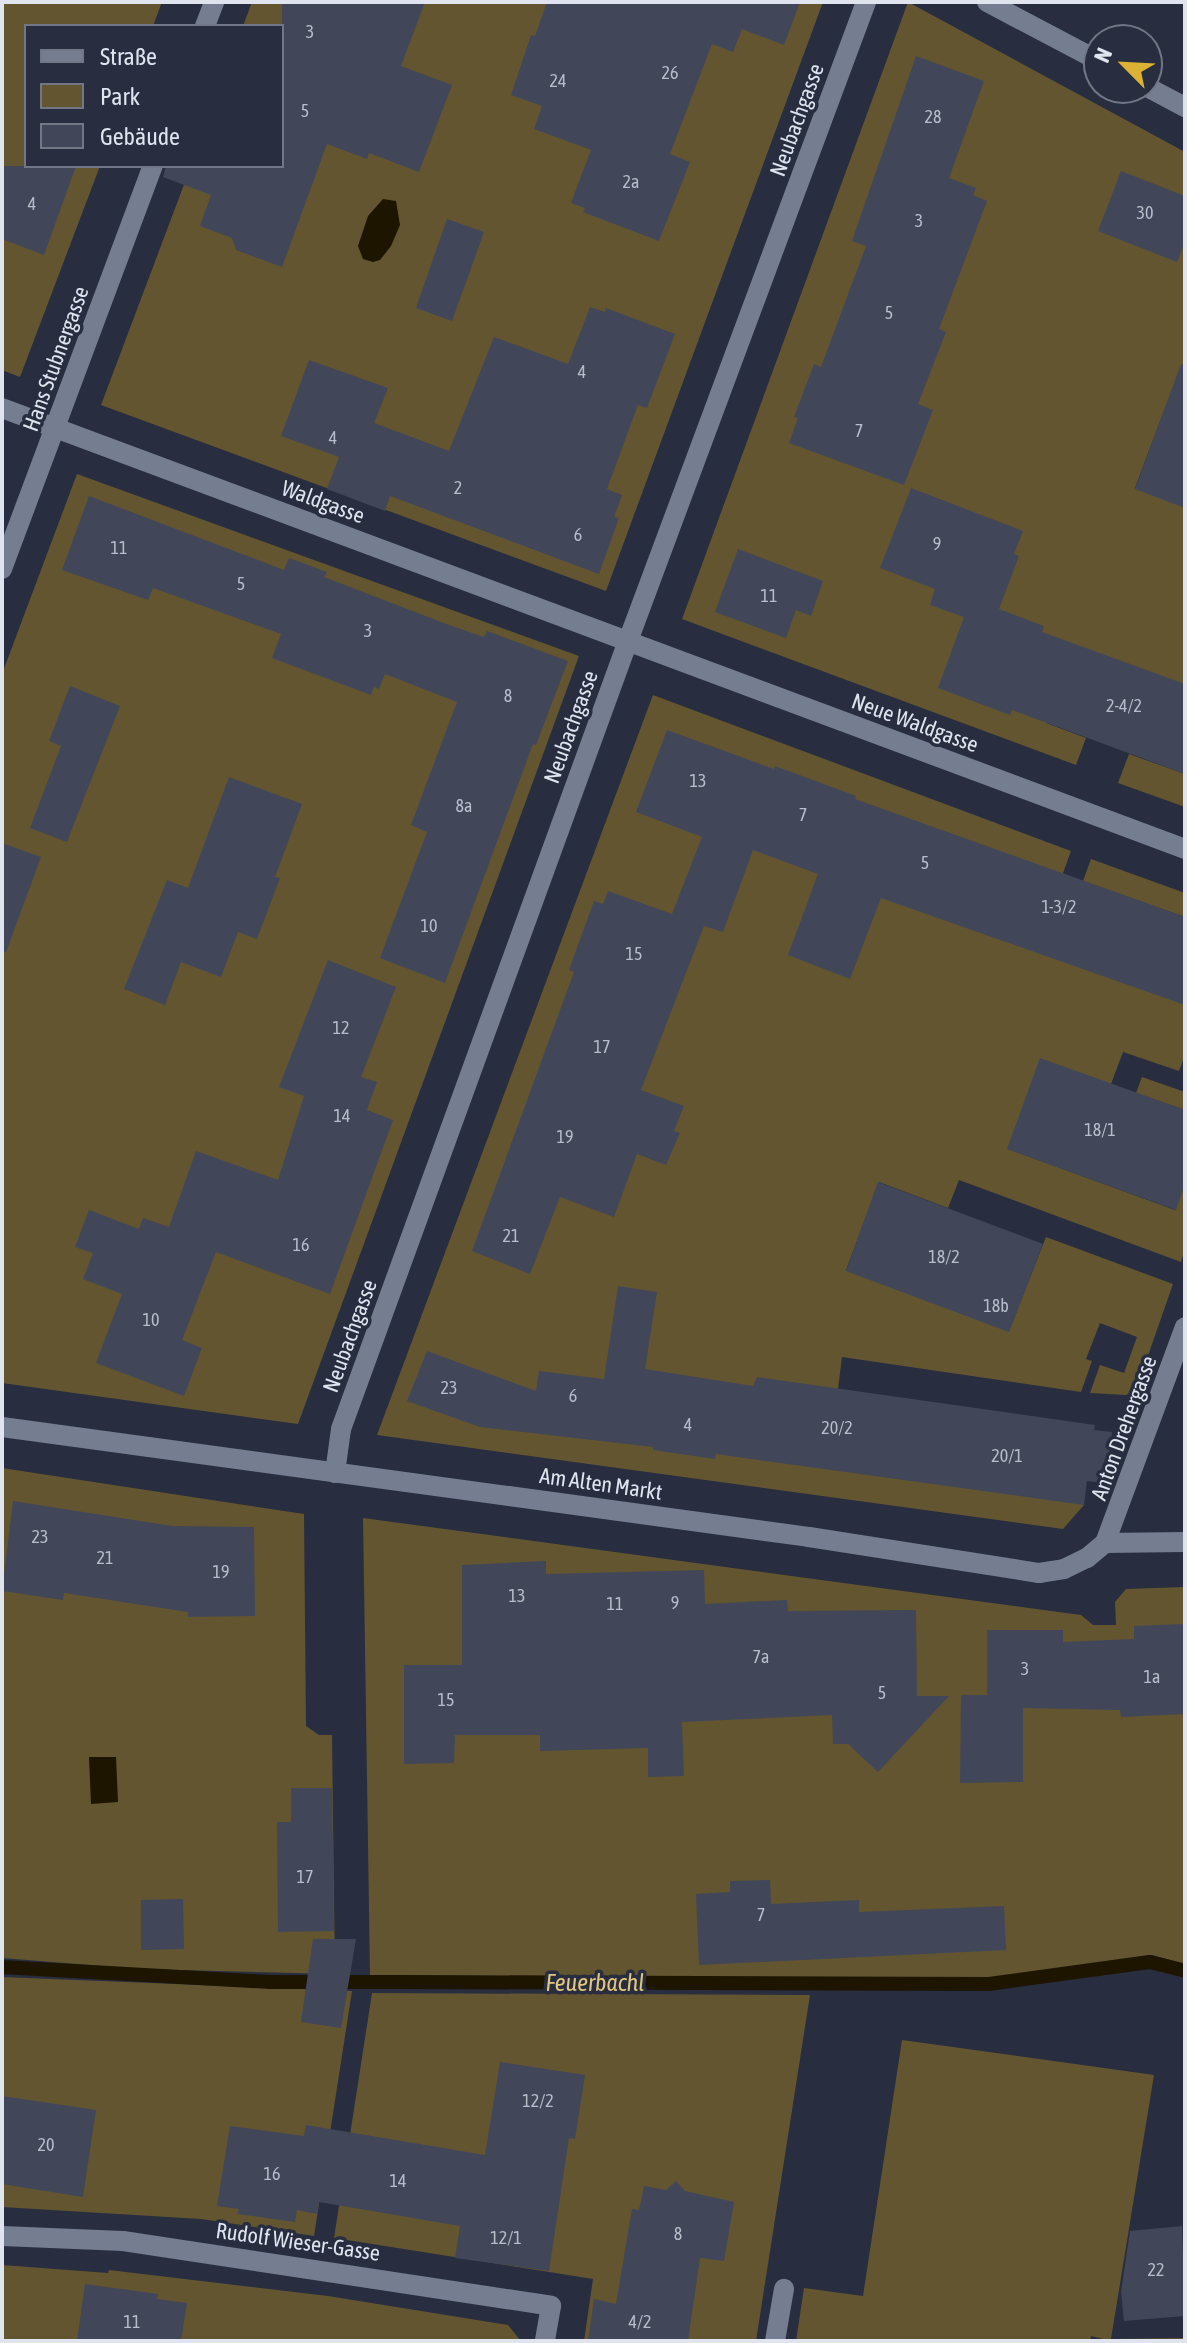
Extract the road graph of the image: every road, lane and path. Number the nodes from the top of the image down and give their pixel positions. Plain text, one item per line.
1 (214, 2) edge
2 (866, 2) edge
3 (987, 2) edge
4 (206, 24) edge
5 (1083, 53) edge
6 (1163, 95) edge
7 (1185, 107) edge
8 (152, 168) edge
9 (2, 408) edge
10 (56, 428) junction
11 (2, 569) edge
12 (628, 641) junction
13 (1185, 849) edge
14 (1185, 1327) edge
15 (2, 1427) edge
16 (335, 1473) junction
17 (1185, 1542) edge
18 (1105, 1543) junction
19 (2, 2236) edge
20 (784, 2289) dead end
21 (545, 2341) edge
22 (775, 2341) edge

1 - 4 street
2 - 12 street, Neubachgasse
3 - 5 street
6 - 7 street
8 - 10 street, Hans Stubnergasse
9 - 10 street, Waldgasse
10 - 11 street, Hans Stubnergasse
10 - 12 street, Waldgasse
12 - 13 street, Neue Waldgasse
12 - 16 street, Neubachgasse
14 - 18 street, Anton Drehergasse
15 - 16 street, Am Alten Markt
16 - 18 street, Am Alten Markt
17 - 18 street
19 - 21 street, Rudolf Wieser-Gasse
20 - 22 street

